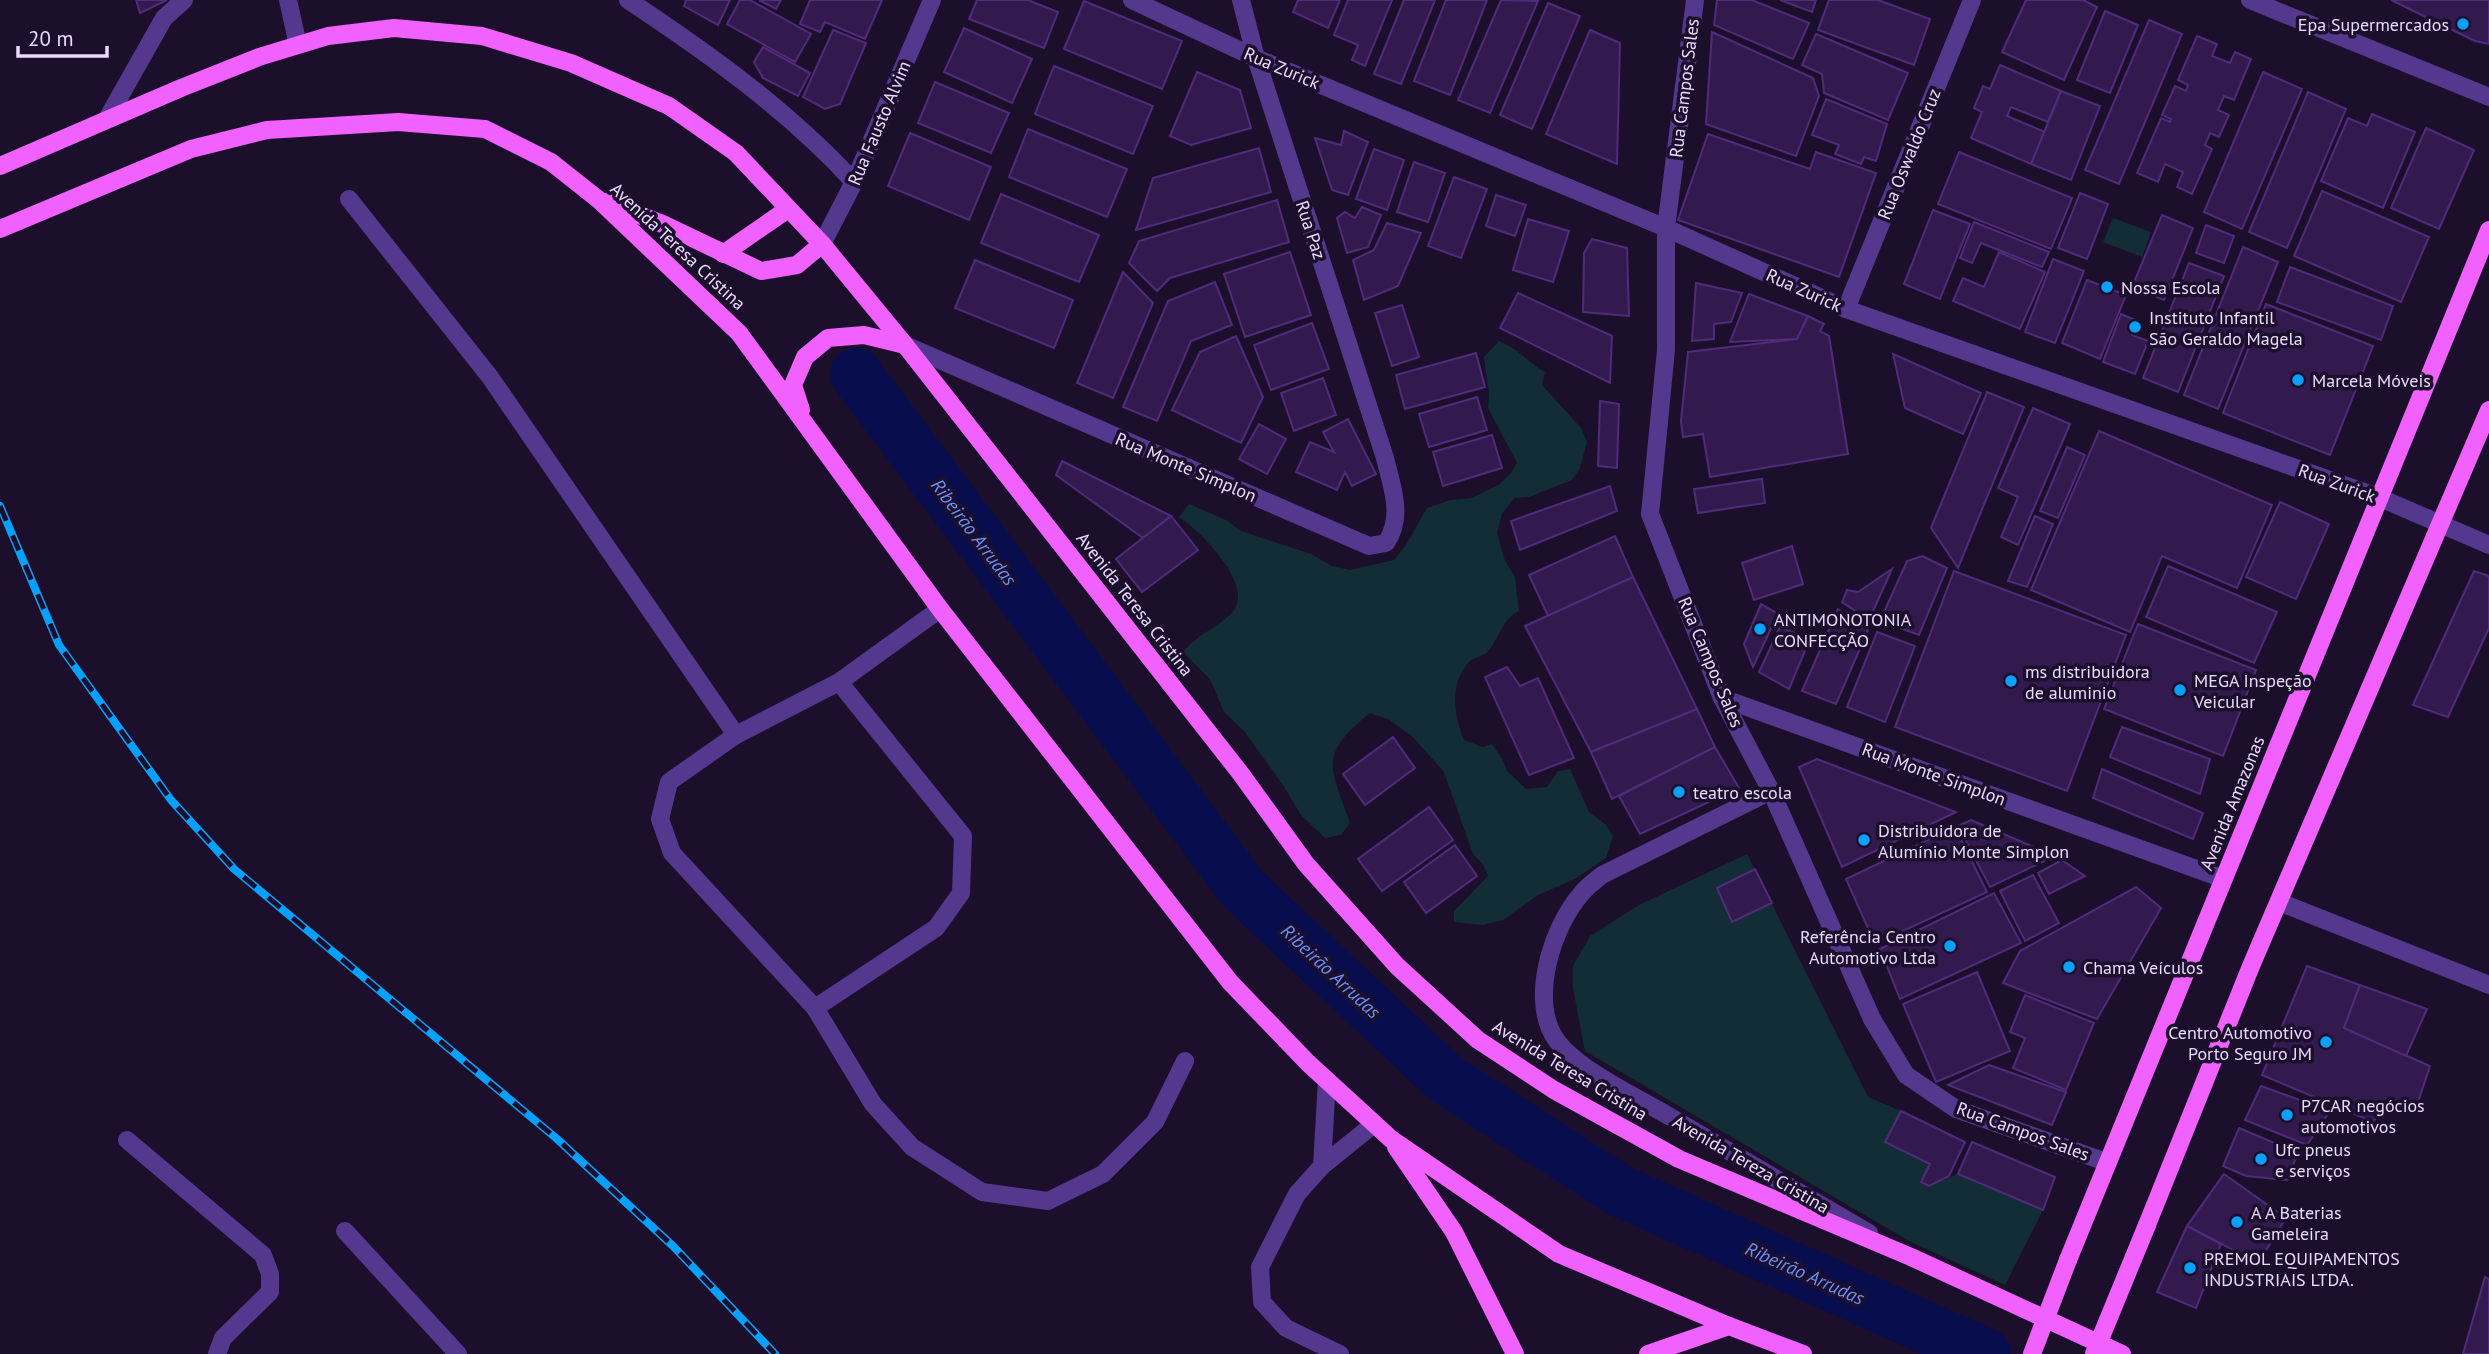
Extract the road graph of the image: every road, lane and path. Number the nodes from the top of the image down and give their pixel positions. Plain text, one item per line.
1 (184, 0) edge
2 (288, 0) edge
3 (628, 0) edge
4 (932, 0) edge
5 (1132, 0) edge
6 (1241, 0) edge
7 (1695, 0) edge
8 (1972, 0) edge
9 (2250, 0) edge
10 (299, 45) junction
11 (1256, 58) junction
12 (2489, 97) edge
13 (107, 120) junction
14 (0, 166) edge
15 (854, 182) junction
16 (349, 199) dead end
17 (599, 200) junction
18 (788, 209) junction
19 (1666, 228) junction
20 (0, 229) edge
21 (2489, 229) edge
22 (822, 244) junction
23 (723, 254) junction
24 (1846, 309) junction
25 (905, 345) junction
26 (2489, 410) edge
27 (807, 426) junction
28 (1385, 458) joint
29 (2378, 497) junction
30 (2441, 524) junction
31 (2489, 545) edge
32 (940, 609) junction
33 (839, 682) junction
34 (1722, 698) junction
35 (736, 735) junction
36 (1771, 791) junction
37 (2224, 880) junction
38 (2279, 902) junction
39 (2489, 985) edge
40 (815, 1008) junction
41 (1185, 1061) dead end
42 (1326, 1080) junction
43 (1374, 1124) junction
44 (1391, 1139) junction
45 (127, 1140) dead end
46 (2106, 1162) junction
47 (1322, 1166) junction
48 (345, 1231) dead end
49 (1912, 1257) junction
50 (1730, 1326) junction
51 (217, 1354) edge
52 (458, 1354) edge
53 (1340, 1354) edge
54 (1515, 1354) edge
55 (1648, 1354) edge
56 (1803, 1354) edge
57 (2032, 1354) edge
58 (2094, 1354) edge
59 (2122, 1354) edge

1 - 13 street
2 - 10 street
3 - 15 street
4 - 15 street, Rua Fausto Alvim
5 - 11 street, Rua Zurick
6 - 11 street, Rua Paz
7 - 19 street, Rua Campos Sales
8 - 24 street, Rua Oswaldo Cruz
9 - 12 street
10 - 13 main road, Avenida Teresa Cristina
10 - 18 main road, Avenida Teresa Cristina
11 - 19 street, Rua Zurick
11 - 28 street, Rua Paz
13 - 14 main road, Avenida Teresa Cristina
15 - 22 street, Rua Fausto Alvim
16 - 35 street
17 - 20 main road, Avenida Teresa Cristina
17 - 23 main road
17 - 27 main road, Avenida Teresa Cristina
18 - 22 main road, Avenida Teresa Cristina
18 - 23 main road
19 - 24 street, Rua Zurick
19 - 34 street, Rua Campos Sales
21 - 29 main road, Avenida Amazonas
22 - 23 main road
22 - 25 main road, Avenida Teresa Cristina
24 - 29 street, Rua Zurick
25 - 27 main road
25 - 28 street, Rua Monte Simplon
25 - 49 main road, Avenida Teresa Cristina
26 - 30 main road
27 - 32 main road, Avenida Teresa Cristina
29 - 30 street, Rua Zurick
29 - 37 main road, Avenida Amazonas
30 - 31 street, Rua Zurick
30 - 38 main road
32 - 33 street
32 - 42 main road, Avenida Teresa Cristina
33 - 35 street
33 - 40 street
34 - 36 street, Rua Campos Sales
34 - 37 street, Rua Monte Simplon
35 - 40 street
36 - 46 street, Rua Campos Sales
36 - 49 street, Avenida Tereza Cristina
37 - 46 main road, Avenida Amazonas
38 - 39 street
38 - 58 main road, bridge
40 - 41 street
42 - 43 main road, Avenida Teresa Cristina
42 - 47 street
43 - 44 main road, Avenida Teresa Cristina
43 - 47 street
44 - 50 main road, Avenida Teresa Cristina
44 - 54 main road
45 - 51 street
46 - 57 main road, Avenida Amazonas, bridge
47 - 53 street
48 - 52 street
49 - 59 main road, Avenida Teresa Cristina
50 - 55 main road
50 - 56 main road, Avenida Teresa Cristina

